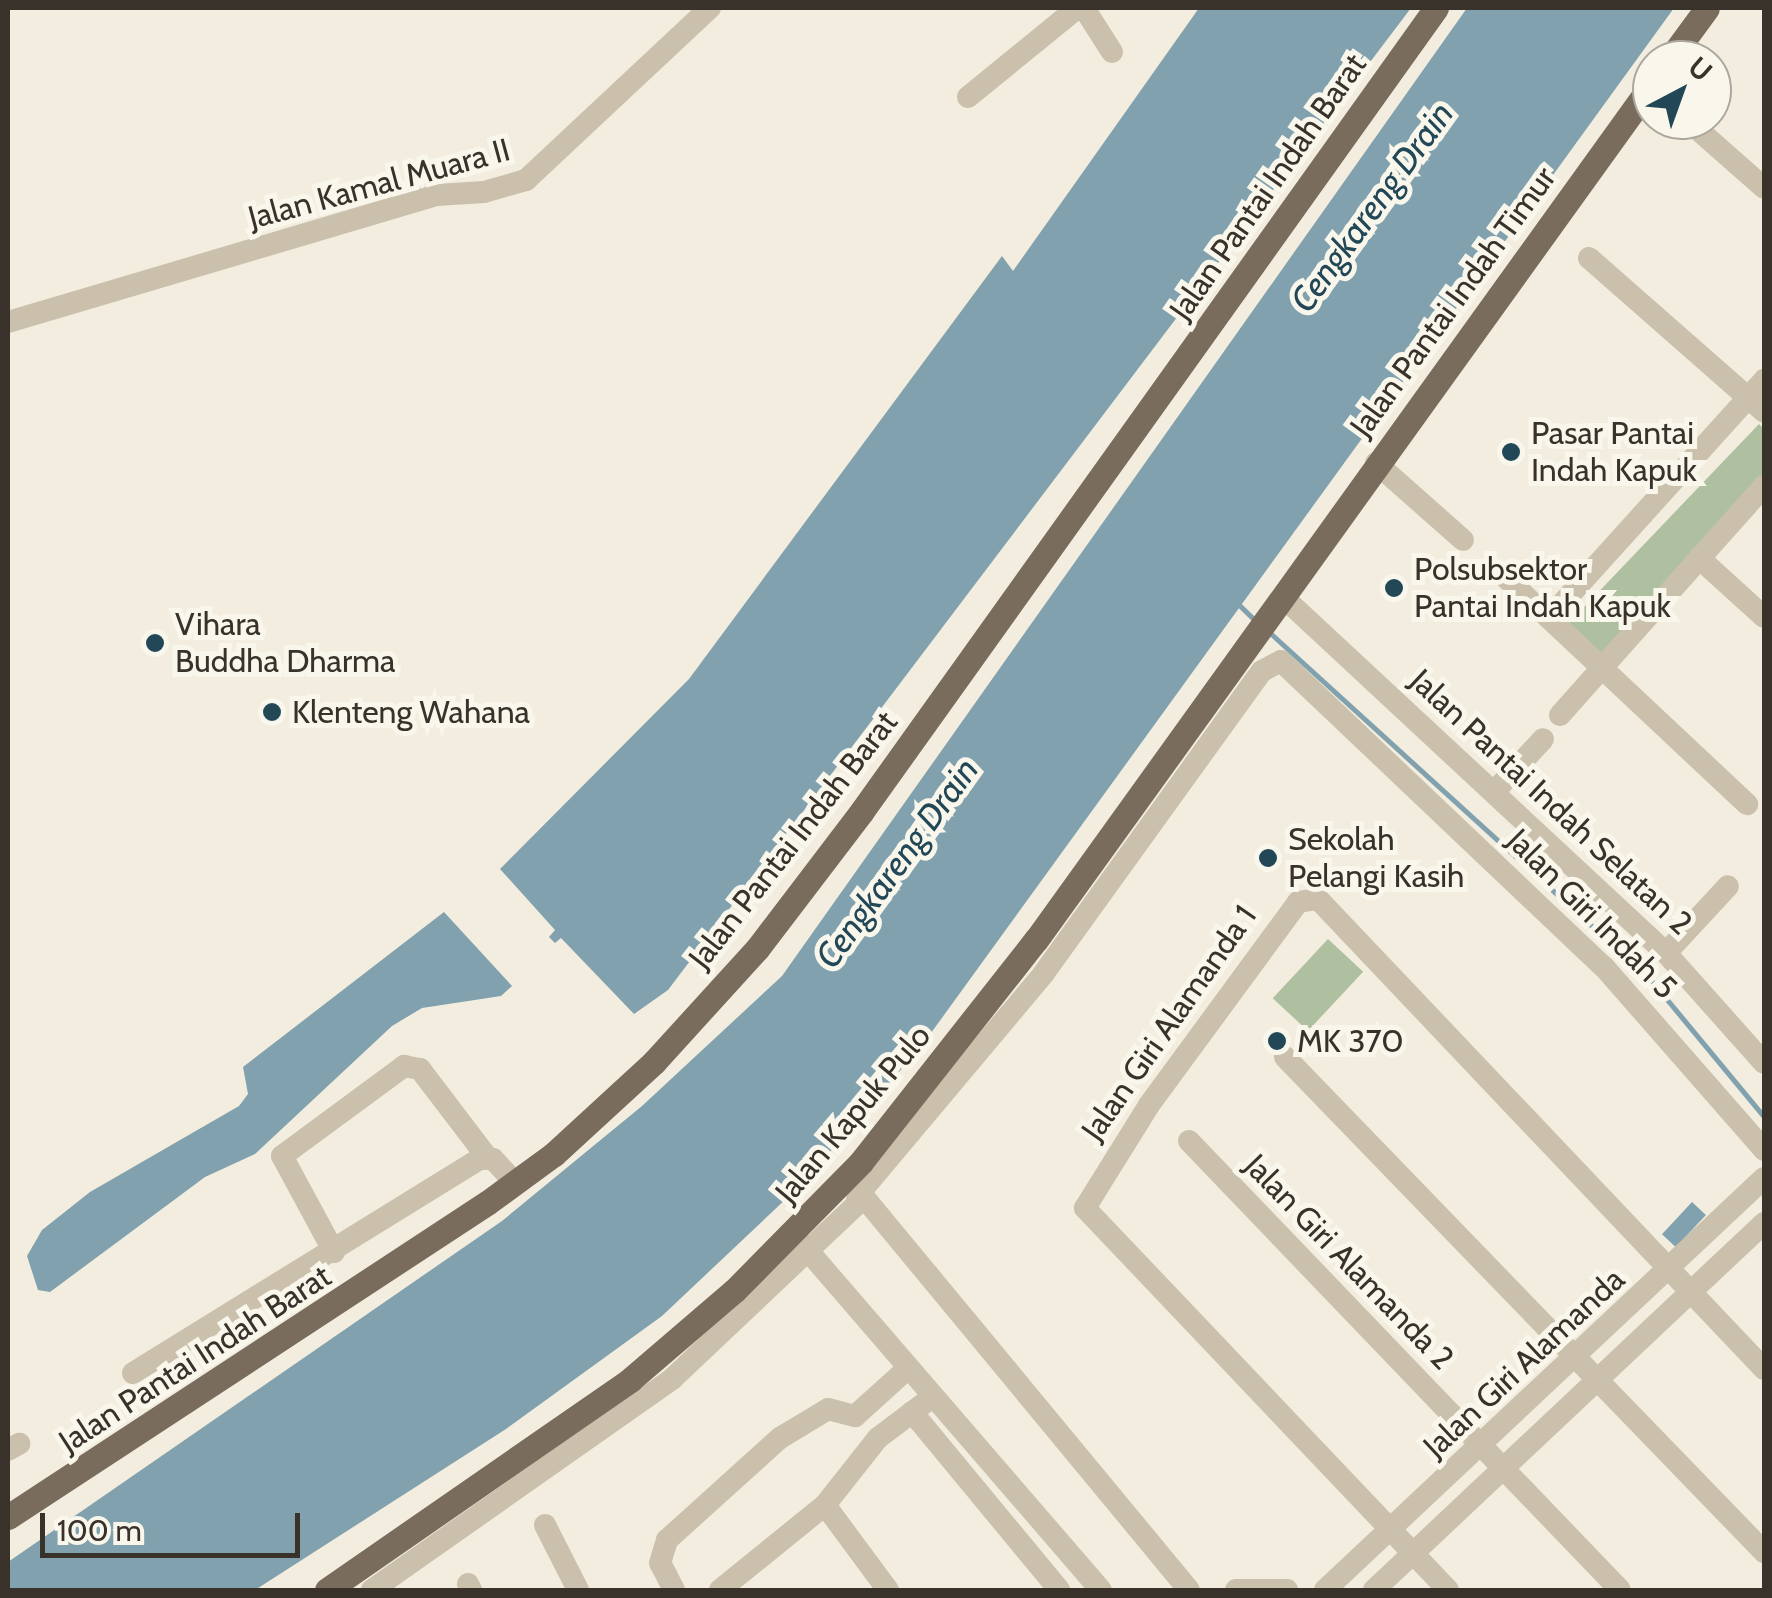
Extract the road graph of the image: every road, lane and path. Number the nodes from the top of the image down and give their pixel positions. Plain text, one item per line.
1 (710, 8) edge
2 (1080, 8) edge
3 (1436, 8) edge
4 (1707, 8) edge
5 (1684, 40) edge
6 (1112, 52) dead end
7 (968, 98) dead end
8 (1632, 111) edge
9 (1710, 140) edge
10 (1764, 188) edge
11 (1589, 258) dead end
12 (8, 322) edge
13 (1760, 397) edge
14 (1376, 463) junction
15 (1764, 486) edge
16 (1463, 540) dead end
17 (1699, 558) junction
18 (1309, 561) joint
19 (1503, 575) dead end
20 (1269, 616) junction
21 (1549, 618) junction
22 (1764, 618) edge
23 (1599, 666) junction
24 (1560, 716) dead end
25 (1543, 738) dead end
26 (1494, 792) junction
27 (1747, 804) dead end
28 (1728, 886) dead end
29 (1666, 953) junction
30 (1285, 1058) dead end
31 (1764, 1063) edge
32 (1189, 1141) dead end
33 (1764, 1150) edge
34 (487, 1157) junction
35 (861, 1162) junction
36 (1764, 1178) edge
37 (515, 1183) junction
38 (863, 1193) junction
39 (1764, 1223) edge
40 (802, 1244) junction
41 (334, 1252) junction
42 (1671, 1270) junction
43 (1693, 1293) junction
44 (1577, 1357) junction
45 (907, 1369) junction
46 (1764, 1369) edge
47 (133, 1373) dead end
48 (1599, 1381) junction
49 (931, 1398) junction
50 (912, 1412) junction
51 (1482, 1448) junction
52 (1504, 1472) junction
53 (825, 1506) junction
54 (8, 1517) edge
55 (545, 1525) dead end
56 (1390, 1532) junction
57 (1764, 1552) edge
58 (1414, 1554) junction
59 (728, 1589) edge
60 (327, 1590) edge
61 (372, 1590) edge
62 (578, 1590) edge
63 (674, 1590) edge
64 (888, 1590) edge
65 (1059, 1590) edge
66 (1101, 1590) edge
67 (1189, 1590) edge
68 (1236, 1590) edge
69 (1287, 1590) edge
70 (1325, 1590) edge
71 (1374, 1590) edge
72 (1448, 1590) edge
73 (1620, 1590) edge

1 - 12 street, Jalan Kamal Muara II
2 - 6 street
2 - 7 street
3 - 37 main road, Jalan Pantai Indah Barat
4 - 5 main road
8 - 14 main road, Jalan Pantai Indah Timur
9 - 10 street
11 - 13 street
13 - 21 street
14 - 16 street
14 - 18 main road, Jalan Pantai Indah Timur
15 - 17 street
17 - 22 street
17 - 23 street
18 - 20 main road, Jalan Kapuk Pulo
19 - 21 street
20 - 26 street, Jalan Pantai Indah Selatan 2
20 - 35 main road, Jalan Kapuk Pulo
21 - 23 street
23 - 24 street
23 - 27 street
25 - 26 street
26 - 29 street, Jalan Pantai Indah Selatan 2
28 - 29 street
29 - 31 street, Jalan Pantai Indah Selatan 2
30 - 44 street
32 - 51 street, Jalan Giri Alamanda 2
33 - 38 street, Jalan Giri Indah 5
34 - 37 street
34 - 41 street
34 - 41 street
35 - 38 street
35 - 40 main road, Jalan Kapuk Pulo
36 - 42 street, Jalan Giri Alamanda
37 - 54 main road, Jalan Pantai Indah Barat
38 - 40 street
38 - 67 street
39 - 43 street, Jalan Giri Alamanda
40 - 45 street
40 - 60 main road, Jalan Kapuk Pulo
40 - 61 street, Jalan Kapuk Pulo
41 - 47 street
42 - 43 street, Jalan Giri Alamanda 1
42 - 44 street, Jalan Giri Alamanda
42 - 56 street, Jalan Giri Alamanda 1
43 - 46 street, Jalan Giri Alamanda 1
43 - 48 street, Jalan Giri Alamanda
44 - 48 street
44 - 51 street, Jalan Giri Alamanda
45 - 49 street
45 - 63 street
48 - 52 street, Jalan Giri Alamanda
48 - 57 street
49 - 50 street
49 - 66 street
50 - 53 street
50 - 65 street
51 - 52 street, Jalan Giri Alamanda 2
51 - 56 street, Jalan Giri Alamanda
52 - 58 street, Jalan Giri Alamanda
52 - 73 street, Jalan Giri Alamanda 2
53 - 59 street
53 - 64 street
55 - 62 street
56 - 58 street, Jalan Giri Alamanda 1
56 - 70 street, Jalan Giri Alamanda
58 - 71 street, Jalan Giri Alamanda
58 - 72 street, Jalan Giri Alamanda 1
68 - 69 street

